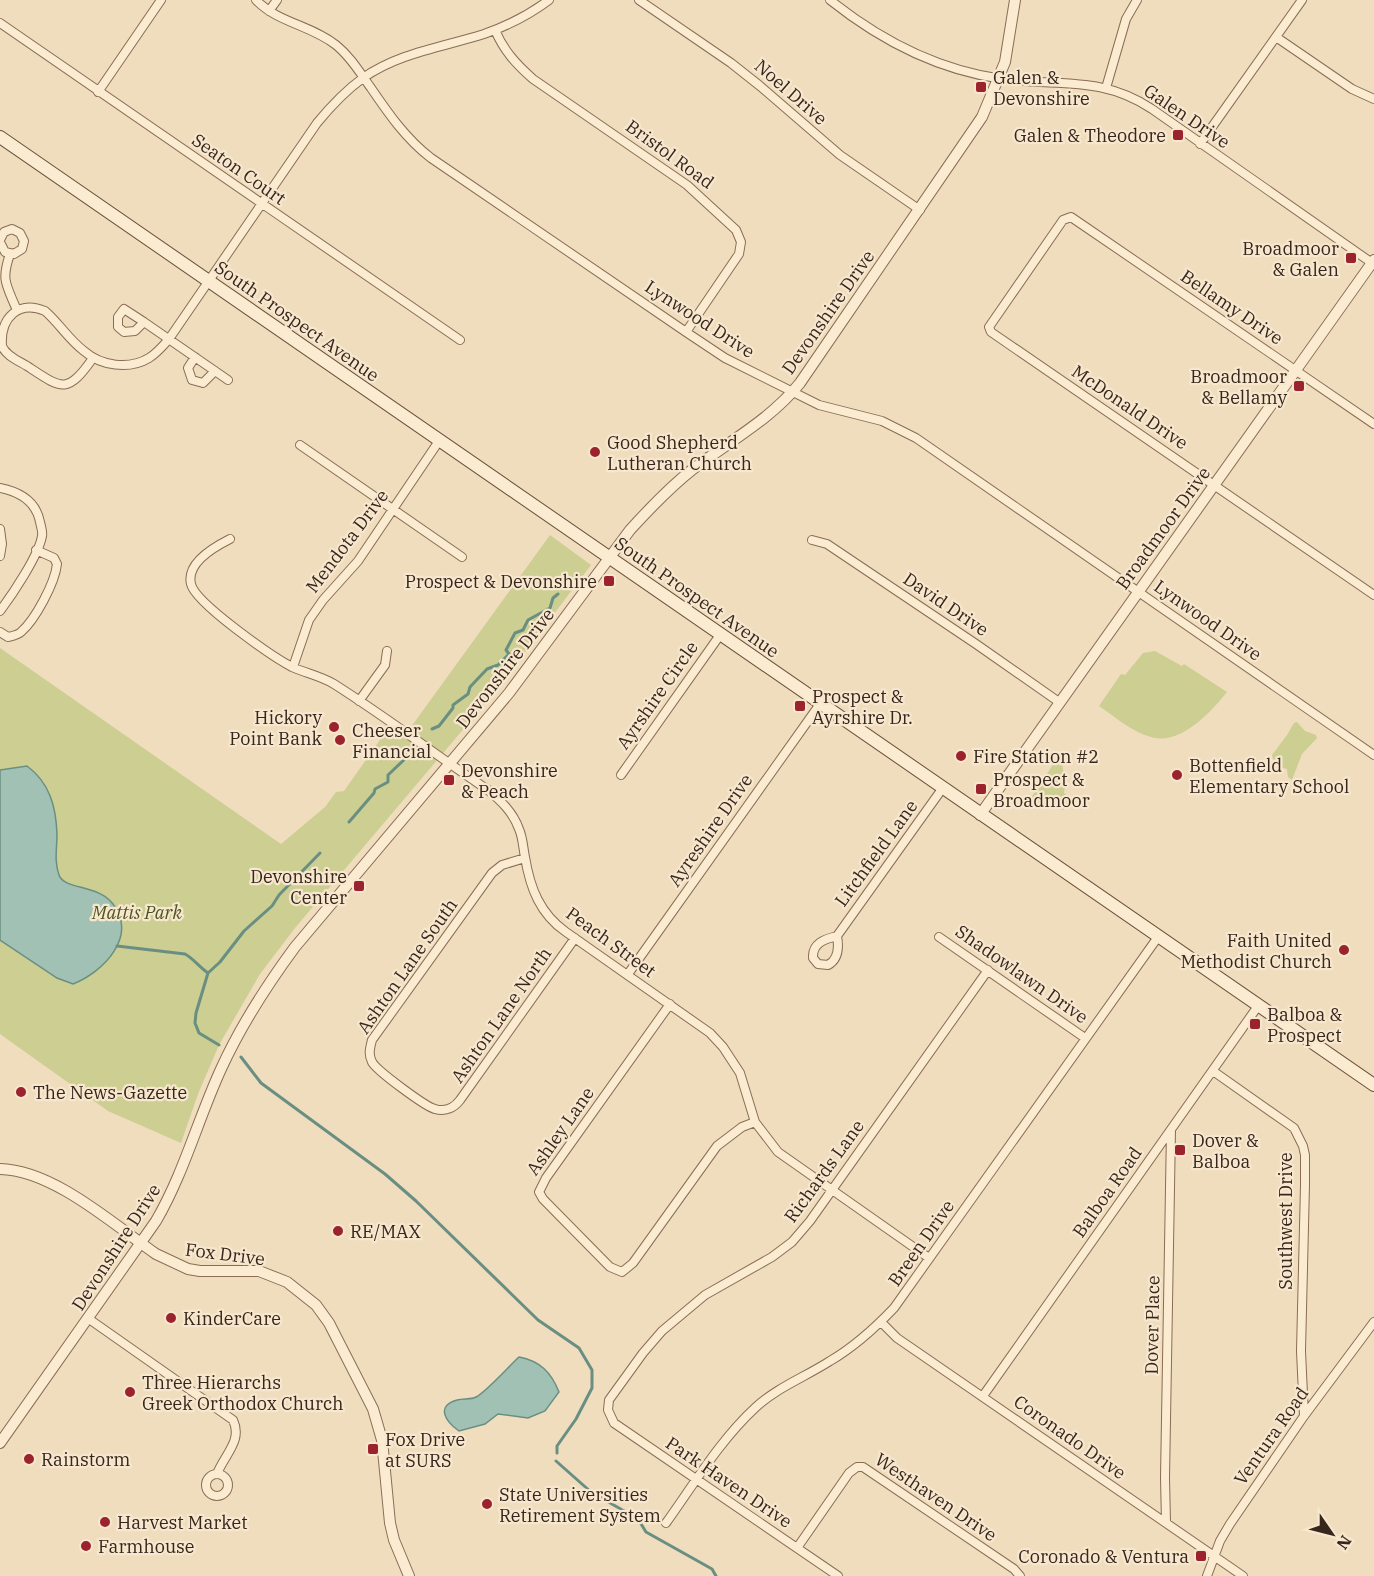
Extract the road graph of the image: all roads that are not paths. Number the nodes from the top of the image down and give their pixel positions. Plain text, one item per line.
1 (161, 0) edge
2 (256, 0) edge
3 (277, 0) edge
4 (549, 0) edge
5 (639, 0) edge
6 (830, 0) edge
7 (1015, 0) edge
8 (1137, 0) edge
9 (1302, 0) edge
10 (269, 11) junction
11 (0, 24) edge
12 (495, 30) junction
13 (1276, 37) junction
14 (363, 78) junction
15 (999, 79) junction
16 (1106, 88) junction
17 (98, 92) junction
18 (1374, 99) edge
19 (0, 138) edge
20 (1200, 144) junction
21 (262, 204) junction
22 (920, 210) junction
23 (1071, 217) joint
24 (0, 241) edge
25 (10, 254) junction
26 (1373, 262) edge
27 (209, 282) junction
28 (16, 308) junction
29 (2, 319) edge
30 (144, 322) dead end
31 (686, 332) junction
32 (169, 339) junction
33 (460, 340) dead end
34 (195, 357) junction
35 (93, 358) junction
36 (1295, 370) junction
37 (215, 371) junction
38 (228, 380) dead end
39 (793, 392) junction
40 (1374, 423) edge
41 (439, 441) junction
42 (300, 445) dead end
43 (1214, 484) junction
44 (0, 488) edge
45 (393, 510) junction
46 (0, 529) edge
47 (230, 539) dead end
48 (812, 540) dead end
49 (36, 550) junction
50 (0, 556) edge
51 (462, 557) dead end
52 (610, 559) junction
53 (1138, 592) junction
54 (1374, 595) edge
55 (0, 611) edge
56 (0, 632) edge
57 (720, 635) junction
58 (387, 651) dead end
59 (293, 667) junction
60 (359, 701) junction
61 (1059, 702) junction
62 (819, 704) junction
63 (1374, 755) edge
64 (450, 764) junction
65 (621, 775) dead end
66 (942, 789) junction
67 (980, 814) junction
68 (525, 858) junction
69 (837, 936) dead end
70 (939, 937) dead end
71 (1158, 937) junction
72 (575, 938) junction
73 (988, 970) junction
74 (628, 974) junction
75 (670, 1005) junction
76 (1258, 1006) junction
77 (1085, 1038) junction
78 (1213, 1071) junction
79 (1373, 1081) edge
80 (450, 1108) joint
81 (755, 1122) junction
82 (1172, 1129) junction
83 (0, 1170) edge
84 (832, 1190) junction
85 (141, 1244) junction
86 (929, 1258) junction
87 (88, 1319) junction
88 (881, 1322) junction
89 (1374, 1322) edge
90 (983, 1396) junction
91 (608, 1410) joint
92 (1304, 1416) junction
93 (0, 1443) edge
94 (217, 1474) dead end
95 (697, 1480) junction
96 (1166, 1522) junction
97 (666, 1523) dead end
98 (797, 1548) junction
99 (1215, 1556) junction
100 (409, 1576) edge
101 (838, 1576) edge
102 (1020, 1576) edge
103 (1207, 1576) edge
104 (1243, 1576) edge

1 - 17 street
2 - 10 street, Lynwood Drive
3 - 10 street
4 - 12 street
5 - 22 street, Noel Drive
6 - 15 street, Galen Drive
7 - 15 street, Devonshire Drive
8 - 16 street
9 - 13 street
10 - 14 street, Lynwood Drive
11 - 17 street, Seaton Court
12 - 14 street
12 - 31 street, Bristol Road
13 - 18 street
13 - 20 street
14 - 21 street
14 - 31 street, Lynwood Drive
15 - 16 street, Galen Drive
15 - 22 street, Devonshire Drive
16 - 20 street, Galen Drive
17 - 21 street, Seaton Court
19 - 27 main road, South Prospect Avenue
20 - 26 street, Galen Drive
21 - 27 street
21 - 33 street, Seaton Court
22 - 39 street, Devonshire Drive
23 - 36 street, Bellamy Drive
23 - 43 street, McDonald Drive
24 - 25 street
24 - 25 street
25 - 28 street
26 - 36 street, Broadmoor Drive
27 - 32 street
27 - 41 main road, South Prospect Avenue
28 - 29 street
28 - 35 street
29 - 35 street
30 - 32 street
31 - 39 street, Lynwood Drive
32 - 34 street
32 - 35 street
34 - 37 street
34 - 37 street
36 - 40 street, Bellamy Drive
36 - 43 street, Broadmoor Drive
37 - 38 street
39 - 52 street, Devonshire Drive
39 - 53 street, Lynwood Drive
41 - 45 street, Mendota Drive
41 - 52 main road, South Prospect Avenue
42 - 45 street
43 - 53 street, Broadmoor Drive
43 - 54 street, McDonald Drive
44 - 49 street
45 - 51 street
45 - 59 street, Mendota Drive
46 - 50 street
47 - 59 street, Peach Street
48 - 61 street, David Drive
49 - 55 street
49 - 56 street
52 - 57 main road, South Prospect Avenue
52 - 64 street, Devonshire Drive
53 - 61 street, Broadmoor Drive
53 - 63 street, Lynwood Drive
57 - 62 main road, South Prospect Avenue
57 - 65 street, Ayrshire Circle
58 - 60 street
59 - 60 street, Peach Street
60 - 64 street, Peach Street
61 - 67 street, Broadmoor Drive
62 - 66 main road, South Prospect Avenue
62 - 74 street, Ayreshire Drive
64 - 68 street, Peach Street
64 - 85 street, Devonshire Drive
66 - 67 main road, South Prospect Avenue
66 - 69 street, Litchfield Lane
67 - 71 main road, South Prospect Avenue
68 - 72 street, Peach Street
68 - 80 street, Ashton Lane South
70 - 73 street, Shadowlawn Drive
71 - 76 main road, South Prospect Avenue
71 - 77 street, Breen Drive
72 - 74 street, Peach Street
72 - 80 street, Ashton Lane North
73 - 77 street, Shadowlawn Drive
73 - 84 street, Richards Lane
74 - 75 street, Peach Street
75 - 81 street, Peach Street
75 - 81 street, Ashley Lane
76 - 78 street, Balboa Road
76 - 79 main road, South Prospect Avenue
77 - 86 street, Breen Drive
78 - 82 street, Balboa Road
78 - 92 street, Southwest Drive
81 - 84 street, Peach Street
82 - 90 street, Balboa Road
82 - 96 street, Dover Place
83 - 85 street, Fox Drive
84 - 86 street, Peach Street
84 - 91 street, Richards Lane
85 - 87 street, Devonshire Drive
85 - 100 street, Fox Drive
86 - 88 street, Breen Drive
87 - 93 street, Devonshire Drive
87 - 94 street
88 - 90 street, Coronado Drive
88 - 95 street, Breen Drive
89 - 92 street, Ventura Road
90 - 96 street, Coronado Drive
91 - 95 street, Park Haven Drive
92 - 99 street, Ventura Road
95 - 97 street, Breen Drive
95 - 98 street, Park Haven Drive
96 - 99 street, Coronado Drive
98 - 101 street, Park Haven Drive
98 - 102 street, Westhaven Drive
99 - 103 street, Ventura Road
99 - 104 street, Coronado Drive

